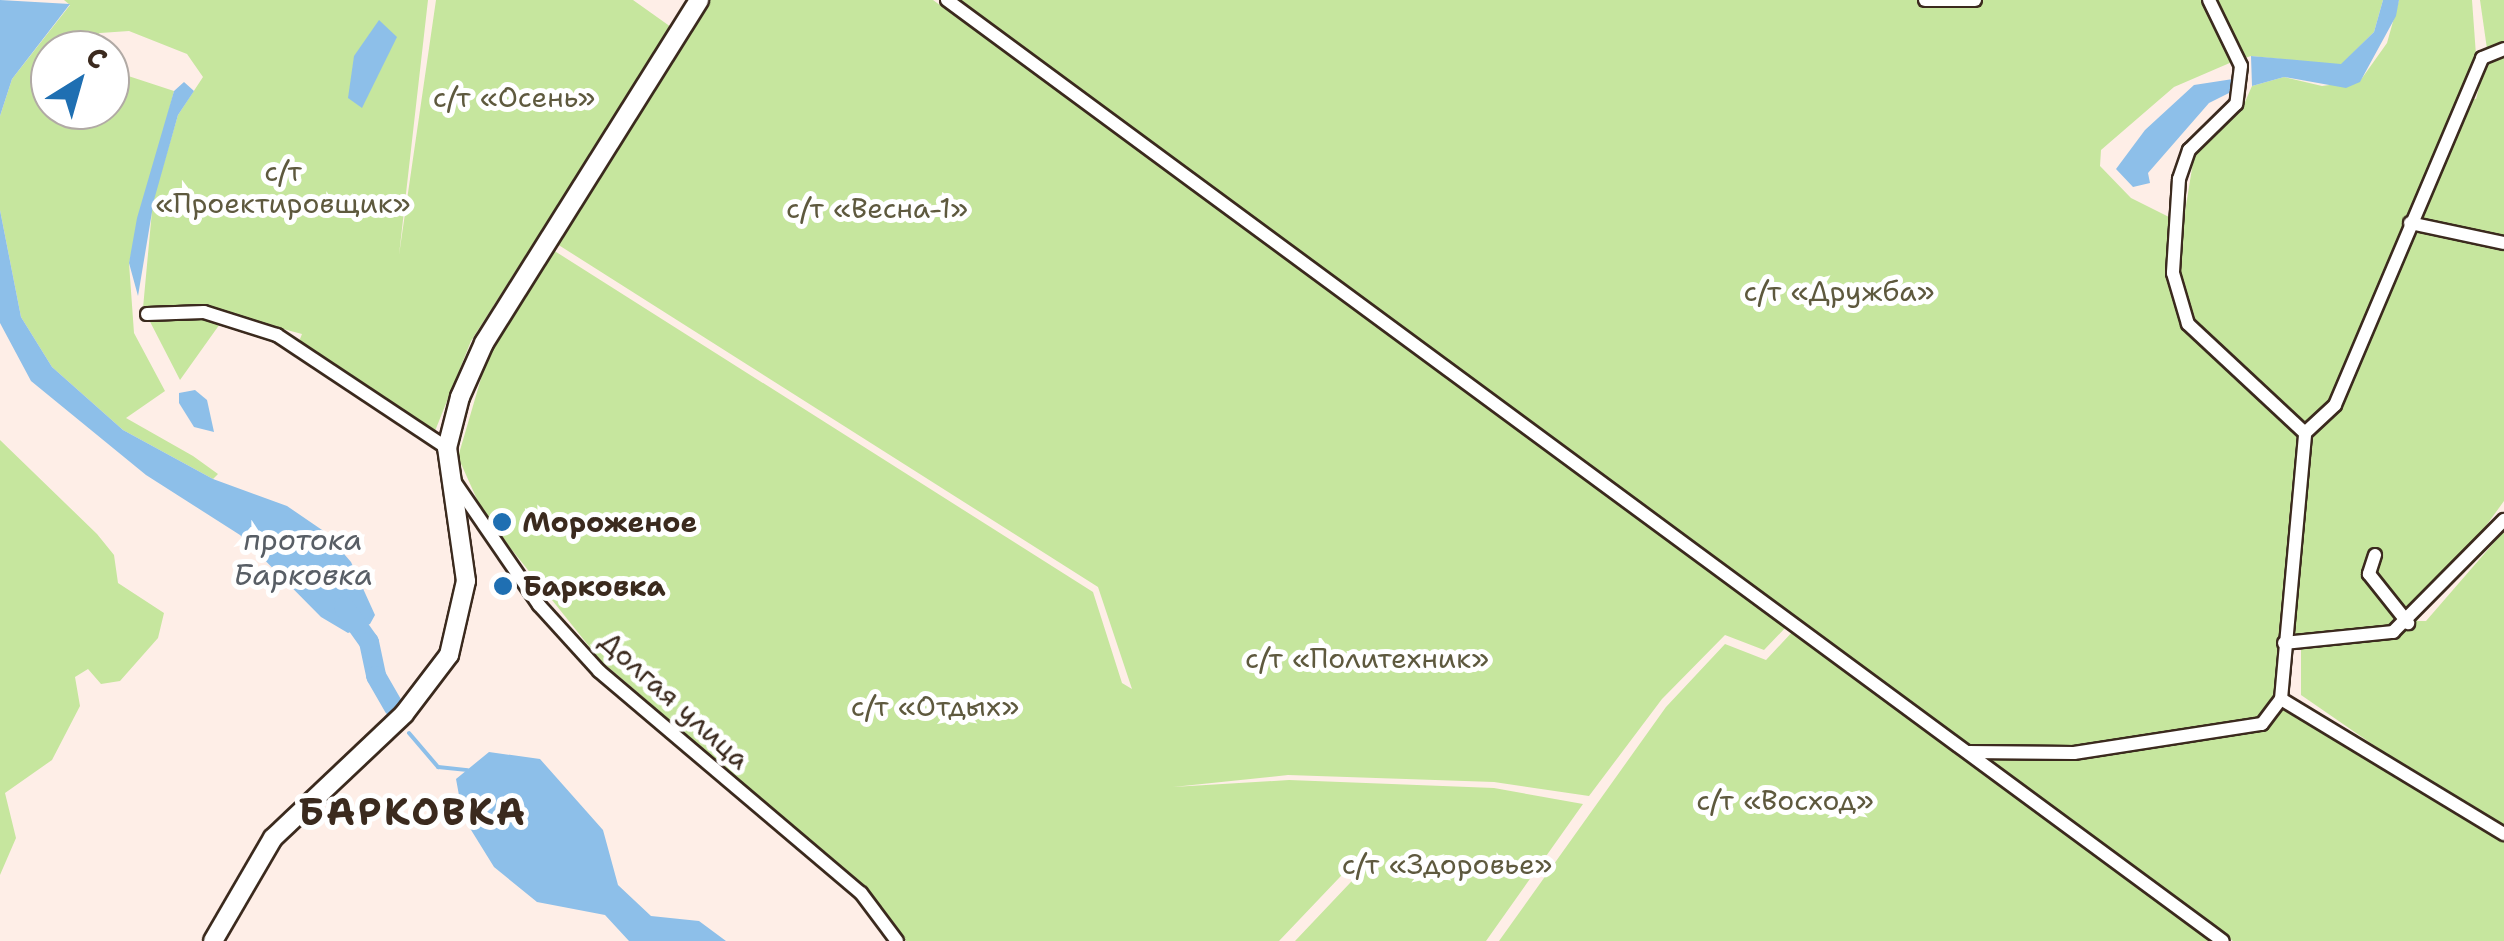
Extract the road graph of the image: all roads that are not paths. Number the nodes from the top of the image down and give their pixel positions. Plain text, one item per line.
1 (699, 0) edge
2 (947, 0) edge
3 (1926, 0) edge
4 (1975, 0) edge
5 (2209, 0) edge
6 (2504, 49) edge
7 (2410, 223) junction
8 (2504, 243) edge
9 (146, 314) dead end
10 (2305, 432) junction
11 (447, 448) junction
12 (448, 472) junction
13 (2504, 520) edge
14 (2375, 555) dead end
15 (2408, 622) junction
16 (2284, 643) junction
17 (2280, 699) junction
18 (1968, 752) junction
19 (2504, 834) edge
20 (220, 938) edge
21 (897, 941) edge
22 (2223, 941) edge

1 - 11 main road
2 - 18 street
3 - 4 street
5 - 10 street
6 - 7 street
7 - 8 street
7 - 10 street
9 - 11 street
10 - 16 street
11 - 12 main road
12 - 20 main road
12 - 21 street, Долгая улица
13 - 15 street
14 - 15 street
15 - 16 street
16 - 17 street
17 - 18 street
17 - 19 street
18 - 22 street

